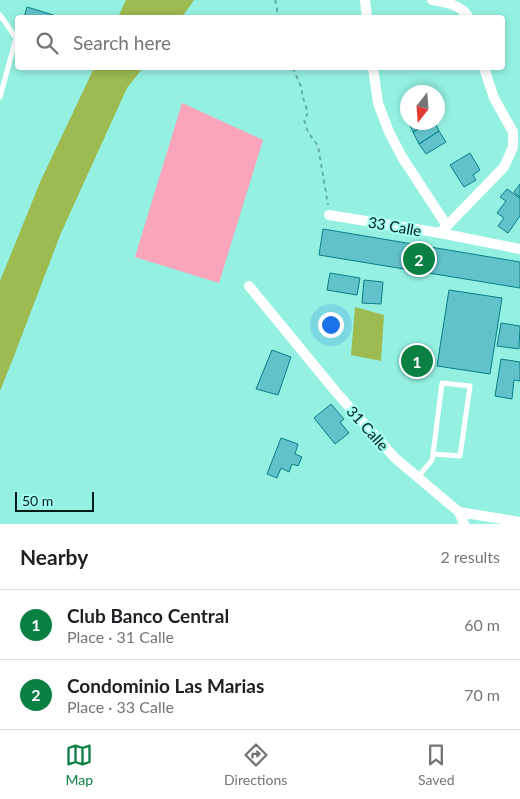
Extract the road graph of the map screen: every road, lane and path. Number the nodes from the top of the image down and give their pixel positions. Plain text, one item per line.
1 (275, 0) edge
2 (365, 0) edge
3 (432, 0) edge
4 (0, 15) edge
5 (277, 15) edge
6 (367, 15) edge
7 (468, 15) edge
8 (15, 37) edge
9 (15, 42) edge
10 (294, 70) edge
11 (373, 70) edge
12 (485, 70) edge
13 (0, 98) edge
14 (329, 215) joint
15 (443, 230) junction
16 (520, 249) edge
17 (249, 286) dead end
18 (433, 454) junction
19 (418, 477) junction
20 (459, 512) junction
21 (520, 522) edge
22 (464, 524) edge

1 - 5 path
2 - 6 street
3 - 7 street
4 - 8 lane
9 - 13 lane
10 - 14 path
11 - 15 street
12 - 15 street
14 - 15 street, 33 Calle
15 - 16 street, 33 Calle
17 - 19 street, 31 Calle
18 - 18 lane
18 - 19 lane
19 - 20 street, 31 Calle
20 - 21 street
20 - 22 street

